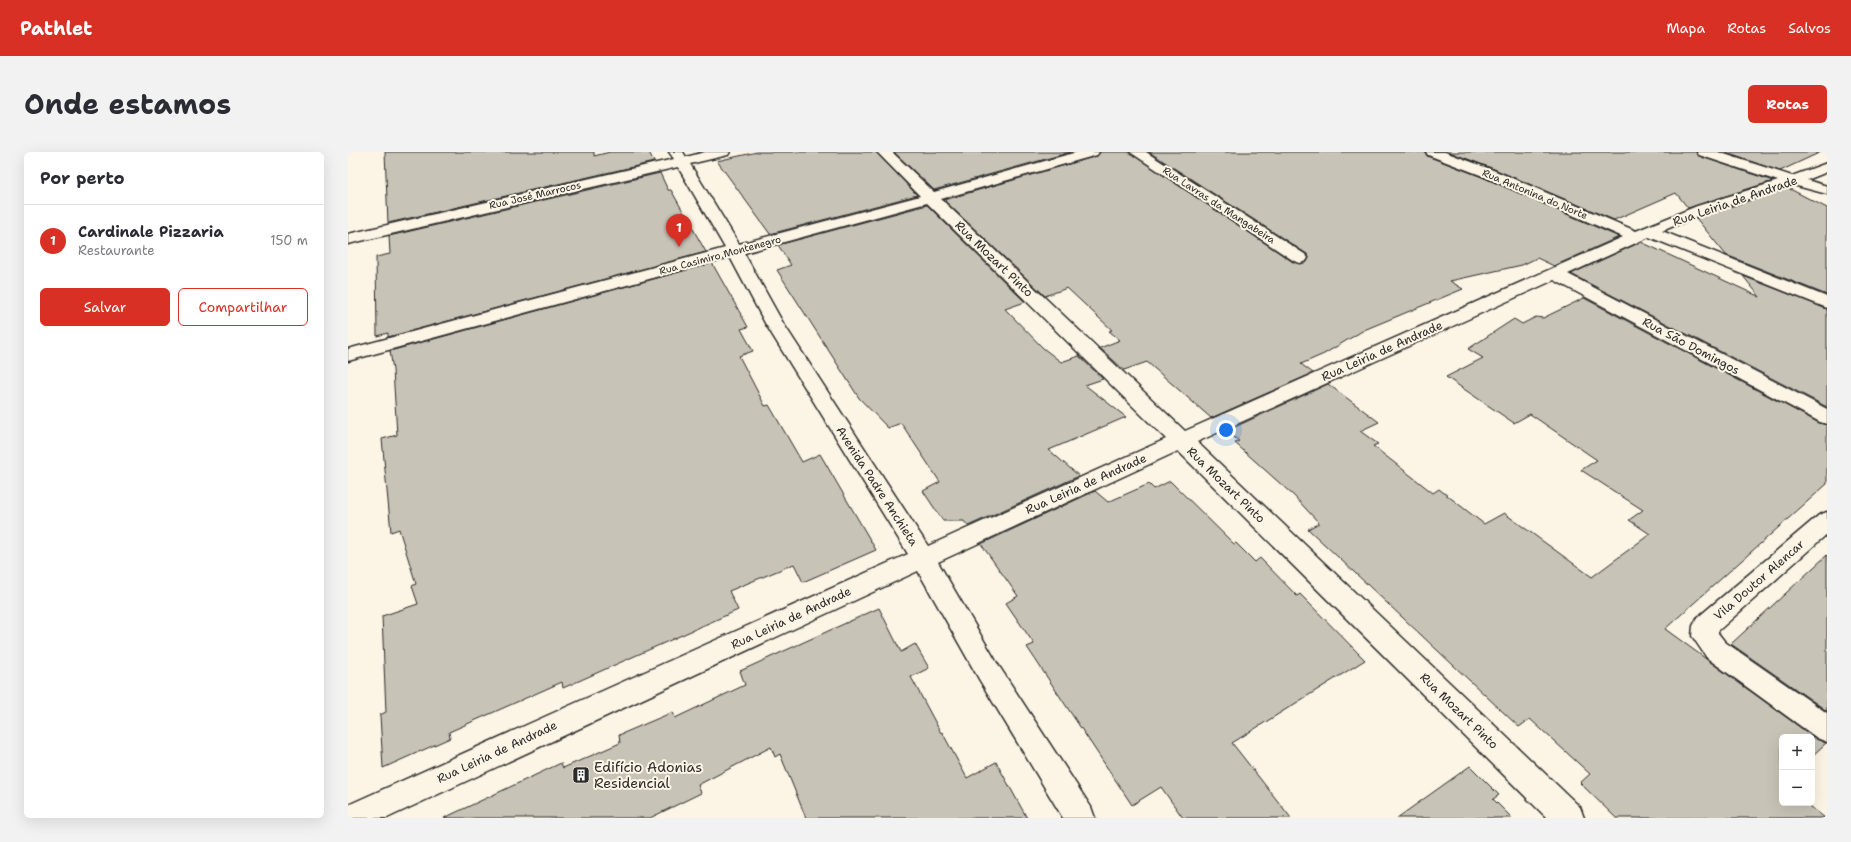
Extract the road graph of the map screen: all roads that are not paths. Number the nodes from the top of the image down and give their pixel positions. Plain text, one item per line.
1 (723, 152) edge
2 (884, 152) edge
3 (1092, 152) edge
4 (1137, 152) edge
5 (1433, 152) edge
6 (1704, 152) edge
7 (679, 157) edge
8 (1827, 168) edge
9 (1793, 181) junction
10 (1827, 190) edge
11 (931, 198) junction
12 (1643, 234) junction
13 (348, 239) edge
14 (735, 251) junction
15 (1300, 258) dead end
16 (1556, 274) junction
17 (1827, 302) edge
18 (348, 355) edge
19 (1827, 417) edge
20 (1181, 441) junction
21 (1827, 521) edge
22 (923, 558) junction
23 (1827, 729) edge
24 (353, 818) edge
25 (1080, 818) edge
26 (1569, 818) edge

1 - 7 street, Rua José Marrocos
2 - 11 street, Rua Mozart Pinto
3 - 11 street, Rua Casimiro Montenegro
4 - 15 street, Rua Lavras da Mangabeira
5 - 12 street, Rua Antonina do Norte
6 - 9 street
7 - 13 street, Rua José Marrocos
7 - 14 street, Avenida Padre Anchieta
8 - 9 street, Rua Leiria de Andrade
9 - 10 street
9 - 12 street, Rua Leiria de Andrade
11 - 14 street, Rua Casimiro Montenegro
11 - 20 street, Rua Mozart Pinto
12 - 16 street, Rua Leiria de Andrade
12 - 17 street, Rua Antonina do Norte
14 - 18 street, Rua Casimiro Montenegro
14 - 22 street, Avenida Padre Anchieta
16 - 19 street, Rua São Domingos
16 - 20 street, Rua Leiria de Andrade
20 - 22 street, Rua Leiria de Andrade
20 - 26 street, Rua Mozart Pinto
21 - 23 street, Vila Doutor Alencar
22 - 24 street, Rua Leiria de Andrade
22 - 25 street, Avenida Padre Anchieta

